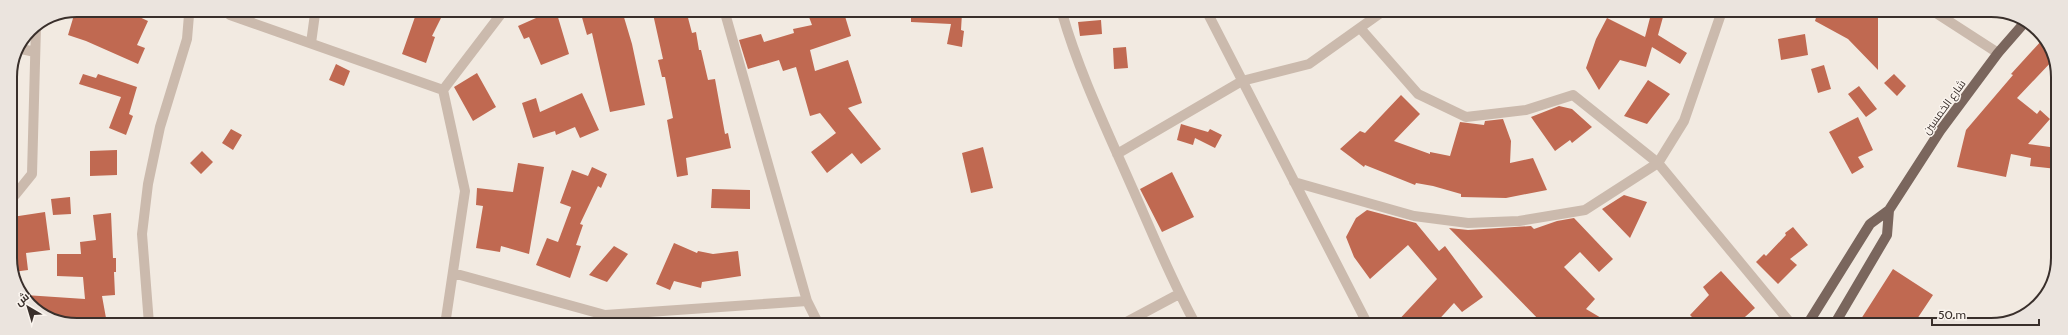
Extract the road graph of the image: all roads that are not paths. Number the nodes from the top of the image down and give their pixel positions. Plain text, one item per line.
1 (189, 17) edge
2 (236, 17) edge
3 (314, 17) edge
4 (499, 17) edge
5 (726, 17) edge
6 (1063, 17) edge
7 (1210, 17) edge
8 (1375, 17) edge
9 (1720, 17) edge
10 (1942, 17) edge
11 (2022, 26) edge
12 (1360, 28) junction
13 (36, 34) edge
14 (311, 43) junction
15 (24, 50) edge
16 (35, 52) junction
17 (1998, 53) junction
18 (1242, 81) junction
19 (443, 90) junction
20 (1117, 154) junction
21 (1658, 163) junction
22 (1294, 182) junction
23 (17, 193) edge
24 (1889, 210) junction
25 (452, 273) junction
26 (1179, 294) junction
27 (807, 301) junction
28 (149, 318) edge
29 (446, 318) edge
30 (598, 318) edge
31 (625, 318) edge
32 (816, 318) edge
33 (1134, 318) edge
34 (1192, 318) edge
35 (1364, 318) edge
36 (1786, 318) edge
37 (1811, 318) edge
38 (1838, 318) edge

1 - 28 street
2 - 14 street
3 - 14 street
4 - 19 street
5 - 27 street
6 - 20 street
7 - 18 street
8 - 12 street
9 - 21 street
10 - 17 street
11 - 17 main road, شارع الخمسين
12 - 18 street
12 - 21 street
13 - 16 street
14 - 19 street
15 - 16 street
16 - 23 street
17 - 24 main road, شارع الخمسين
18 - 20 street
18 - 22 street
19 - 25 street
20 - 26 street
21 - 22 street
21 - 36 street
22 - 35 street
24 - 37 main road, شارع الخمسين
24 - 38 main road, شارع الخمسين
25 - 29 street
25 - 30 street
26 - 33 street
26 - 34 street
27 - 31 street
27 - 32 street

